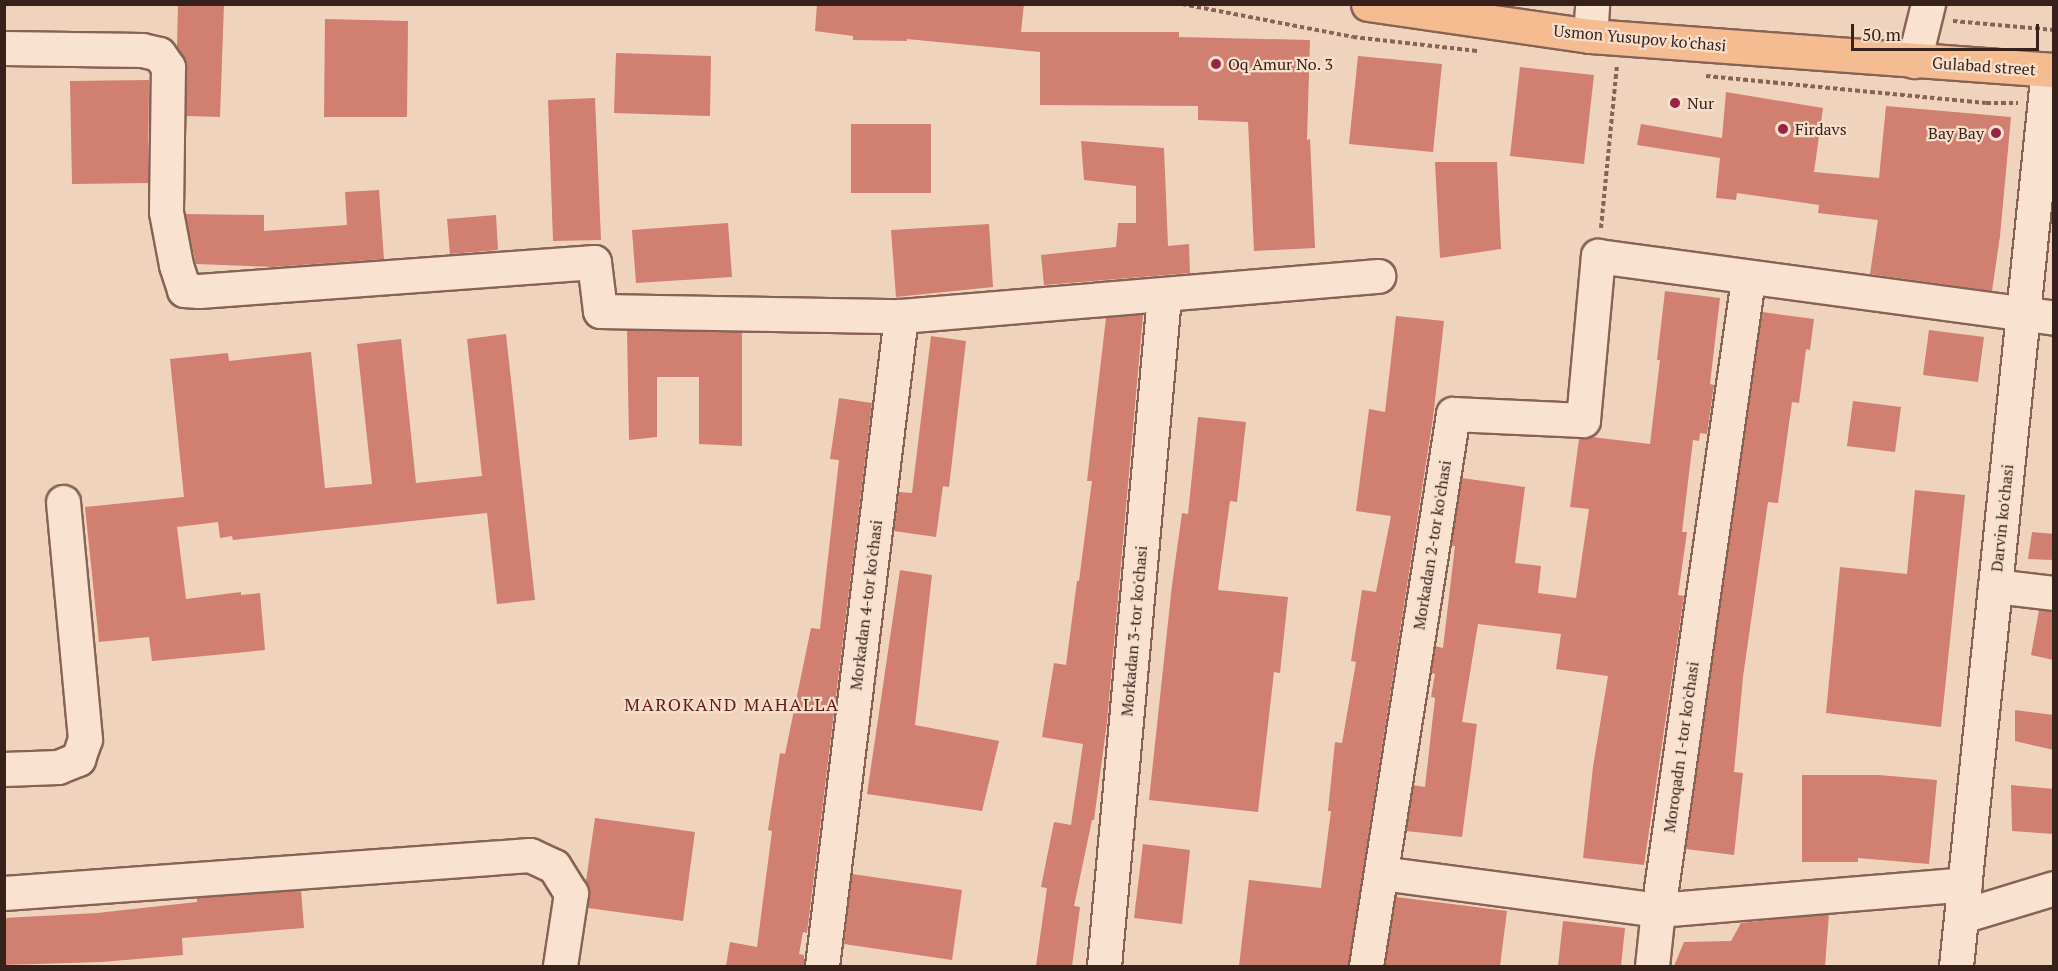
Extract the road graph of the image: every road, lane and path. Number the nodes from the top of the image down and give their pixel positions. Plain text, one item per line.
1 (1368, 4) edge
2 (1926, 12) edge
3 (1600, 26) edge
4 (2054, 30) edge
5 (4, 48) edge
6 (1914, 60) junction
7 (2051, 70) edge
8 (1598, 256) junction
9 (1378, 276) dead end
10 (1748, 279) junction
11 (1164, 296) junction
12 (901, 316) junction
13 (2038, 317) edge
14 (63, 502) dead end
15 (1995, 586) junction
16 (2054, 593) edge
17 (4, 769) edge
18 (1381, 873) junction
19 (2054, 888) edge
20 (4, 892) edge
21 (1964, 900) junction
22 (1658, 910) junction
23 (560, 966) edge
24 (822, 966) edge
25 (1104, 966) edge
26 (1366, 966) edge
27 (1652, 966) edge
28 (1956, 966) edge

1 - 3 main road, Usmon Yusupov ko'chasi
2 - 4 path
2 - 6 street
3 - 6 main road, Usmon Yusupov ko'chasi
3 - 8 path
5 - 12 street
6 - 7 main road, Gulabad street
7 - 13 street, Darvin ko'chasi
8 - 10 street
8 - 18 street, Morkadan 2-tor ko'chasi
9 - 11 street
10 - 13 street
10 - 22 street, Morоqadn 1-tor ko'chasi
11 - 12 street
11 - 25 street, Morkadan 3-tor ko'chasi
12 - 24 street, Morkadan 4-tor ko'chasi
13 - 15 street, Darvin ko'chasi
14 - 17 street
15 - 16 street
15 - 21 street, Darvin ko'chasi
18 - 22 street
18 - 26 street, Morkadan 2-tor ko'chasi
19 - 21 street
20 - 23 street
21 - 22 street
21 - 28 street, Darvin ko'chasi
22 - 27 street, Morоqadn 1-tor ko'chasi

